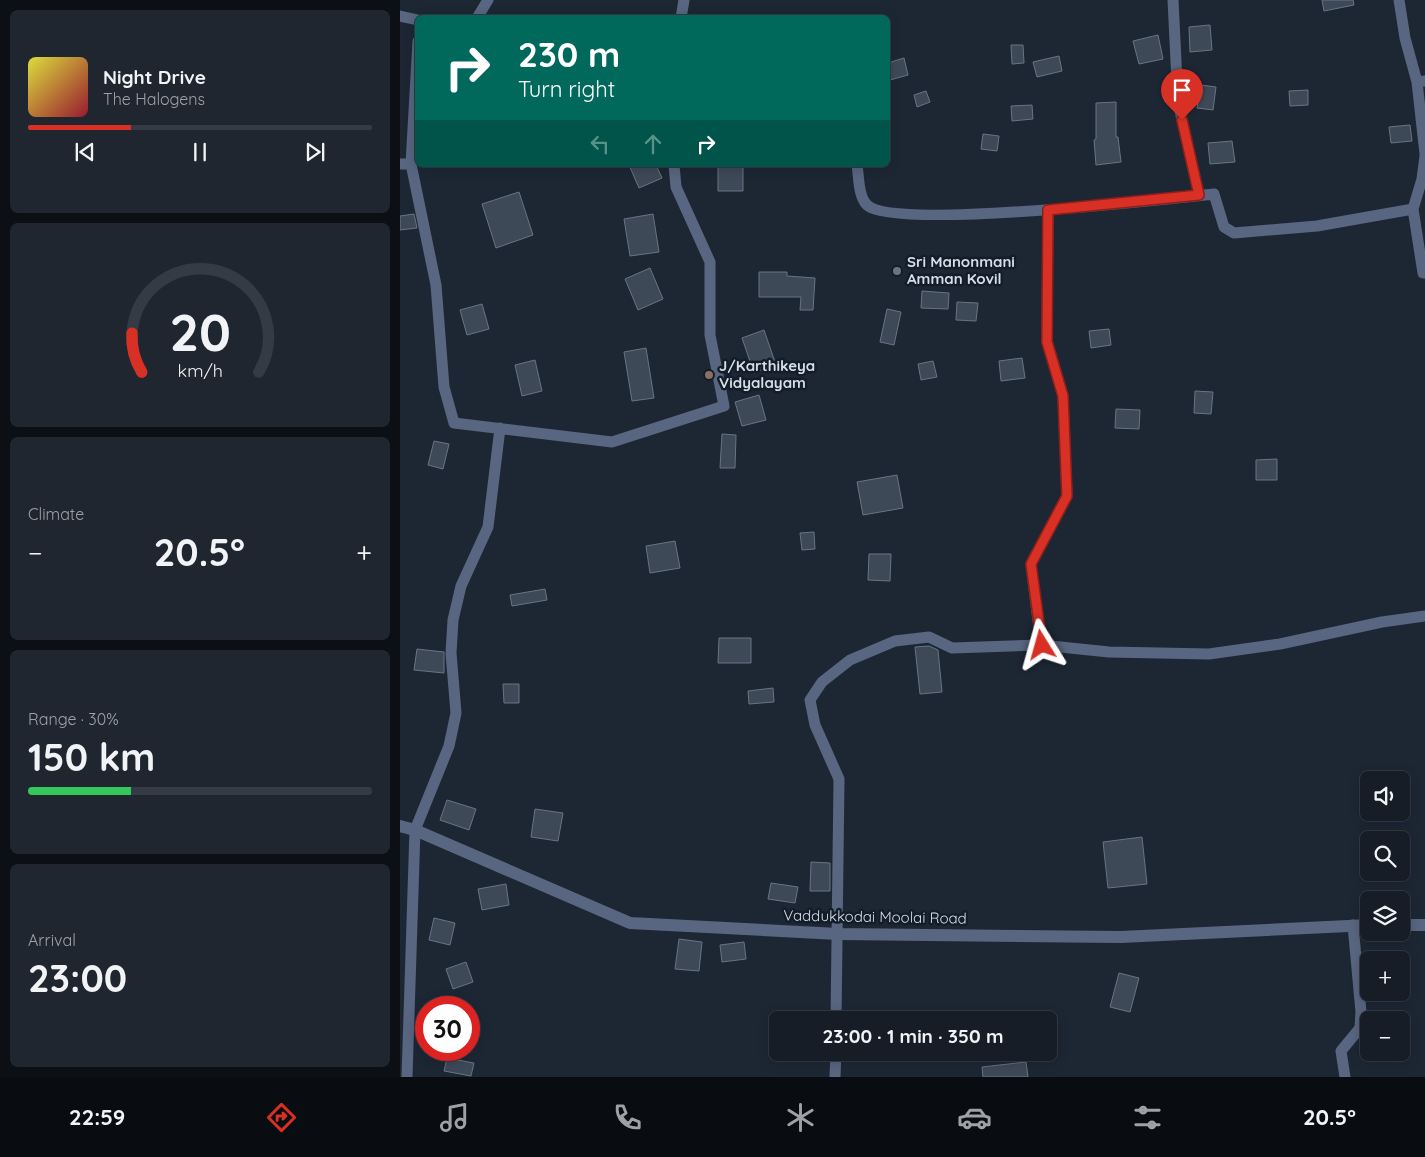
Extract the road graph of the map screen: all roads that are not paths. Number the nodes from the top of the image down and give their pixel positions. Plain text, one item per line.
1 (488, 0) edge
2 (684, 0) edge
3 (1173, 0) edge
4 (1399, 0) edge
5 (479, 15) edge
6 (682, 15) edge
7 (400, 16) edge
8 (415, 19) edge
9 (415, 69) edge
10 (1421, 82) edge
11 (1425, 155) edge
12 (405, 164) edge
13 (674, 167) edge
14 (857, 167) edge
15 (1199, 195) junction
16 (1414, 209) junction
17 (1048, 210) junction
18 (1425, 273) edge
19 (500, 428) junction
20 (1425, 616) edge
21 (1042, 645) junction
22 (400, 826) edge
23 (415, 830) junction
24 (1353, 925) junction
25 (1360, 925) edge
26 (1410, 925) edge
27 (1425, 925) edge
28 (838, 934) junction
29 (836, 1011) edge
30 (836, 1061) edge
31 (407, 1077) edge
32 (835, 1077) edge
33 (1345, 1077) edge

1 - 5 street
2 - 6 street
3 - 15 street
4 - 10 street
7 - 8 street
9 - 12 street
10 - 11 street
11 - 16 street
12 - 19 street
13 - 19 street
14 - 17 street
15 - 16 street
15 - 17 street
16 - 18 street
17 - 21 street
19 - 23 street
20 - 21 street
21 - 28 street
22 - 23 street, Vaddukkodai Moolai Road
23 - 28 street, Vaddukkodai Moolai Road
23 - 31 street
24 - 25 street, Vaddukkodai Moolai Road
24 - 28 street, Vaddukkodai Moolai Road
24 - 33 street
26 - 27 street
28 - 29 street
30 - 32 street

